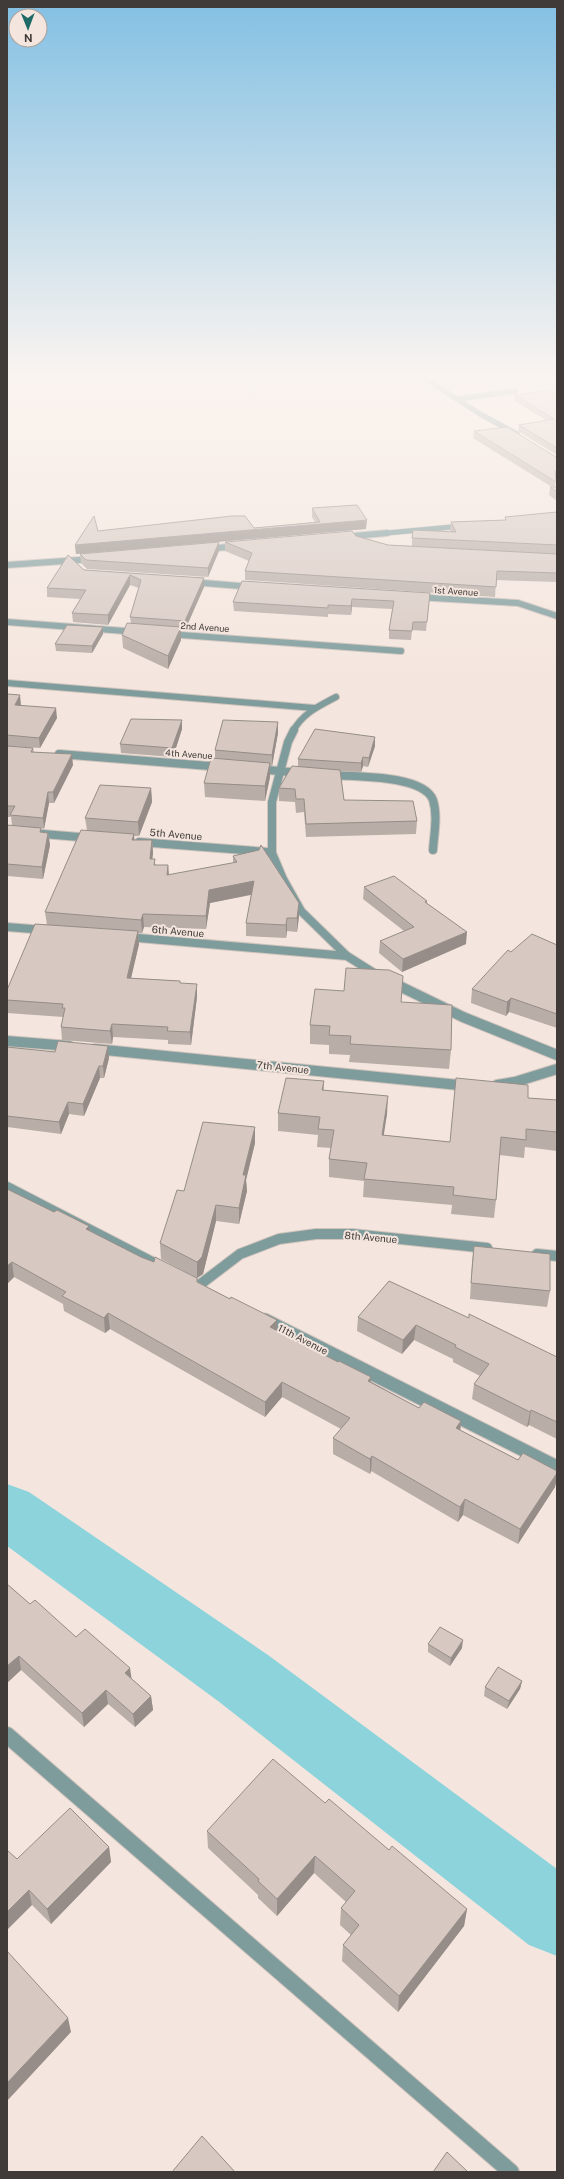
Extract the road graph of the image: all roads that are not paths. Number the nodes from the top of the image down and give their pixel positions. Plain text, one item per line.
1 (472, 525) edge
2 (355, 536) junction
3 (332, 538) edge
4 (362, 542) edge
5 (245, 545) edge
6 (197, 549) edge
7 (102, 558) edge
8 (71, 560) junction
9 (7, 563) edge
10 (76, 568) edge
11 (182, 582) edge
12 (261, 587) edge
13 (409, 597) edge
14 (557, 616) edge
15 (7, 622) edge
16 (148, 632) edge
17 (164, 633) edge
18 (401, 651) dead end
19 (7, 683) edge
20 (336, 697) dead end
21 (314, 708) junction
22 (54, 754) edge
23 (232, 767) edge
24 (247, 768) edge
25 (278, 771) junction
26 (7, 831) edge
27 (101, 839) edge
28 (132, 841) edge
29 (433, 850) dead end
30 (272, 852) junction
31 (7, 927) edge
32 (54, 931) edge
33 (118, 936) edge
34 (347, 956) junction
35 (7, 1041) edge
36 (557, 1055) edge
37 (557, 1069) edge
38 (7, 1187) edge
39 (502, 1250) edge
40 (525, 1252) edge
41 (557, 1256) edge
42 (169, 1271) edge
43 (212, 1293) edge
44 (254, 1314) edge
45 (557, 1467) edge
46 (7, 1735) edge
47 (511, 2172) edge

1 - 2 street
2 - 3 street
2 - 4 street
5 - 6 street
7 - 8 street
8 - 9 street
8 - 10 street
11 - 12 street
13 - 14 street, 1st Avenue
15 - 16 street
17 - 18 street, 2nd Avenue
19 - 21 street
20 - 21 street
21 - 25 street
22 - 23 street, 4th Avenue
24 - 25 street
25 - 29 street
25 - 30 street
26 - 27 street
28 - 30 street, 5th Avenue
30 - 34 street
31 - 32 street
33 - 34 street, 6th Avenue
34 - 36 street
35 - 37 street, 7th Avenue
38 - 42 street
39 - 43 street, 8th Avenue
40 - 41 street
44 - 45 street, 11th Avenue
46 - 47 street

